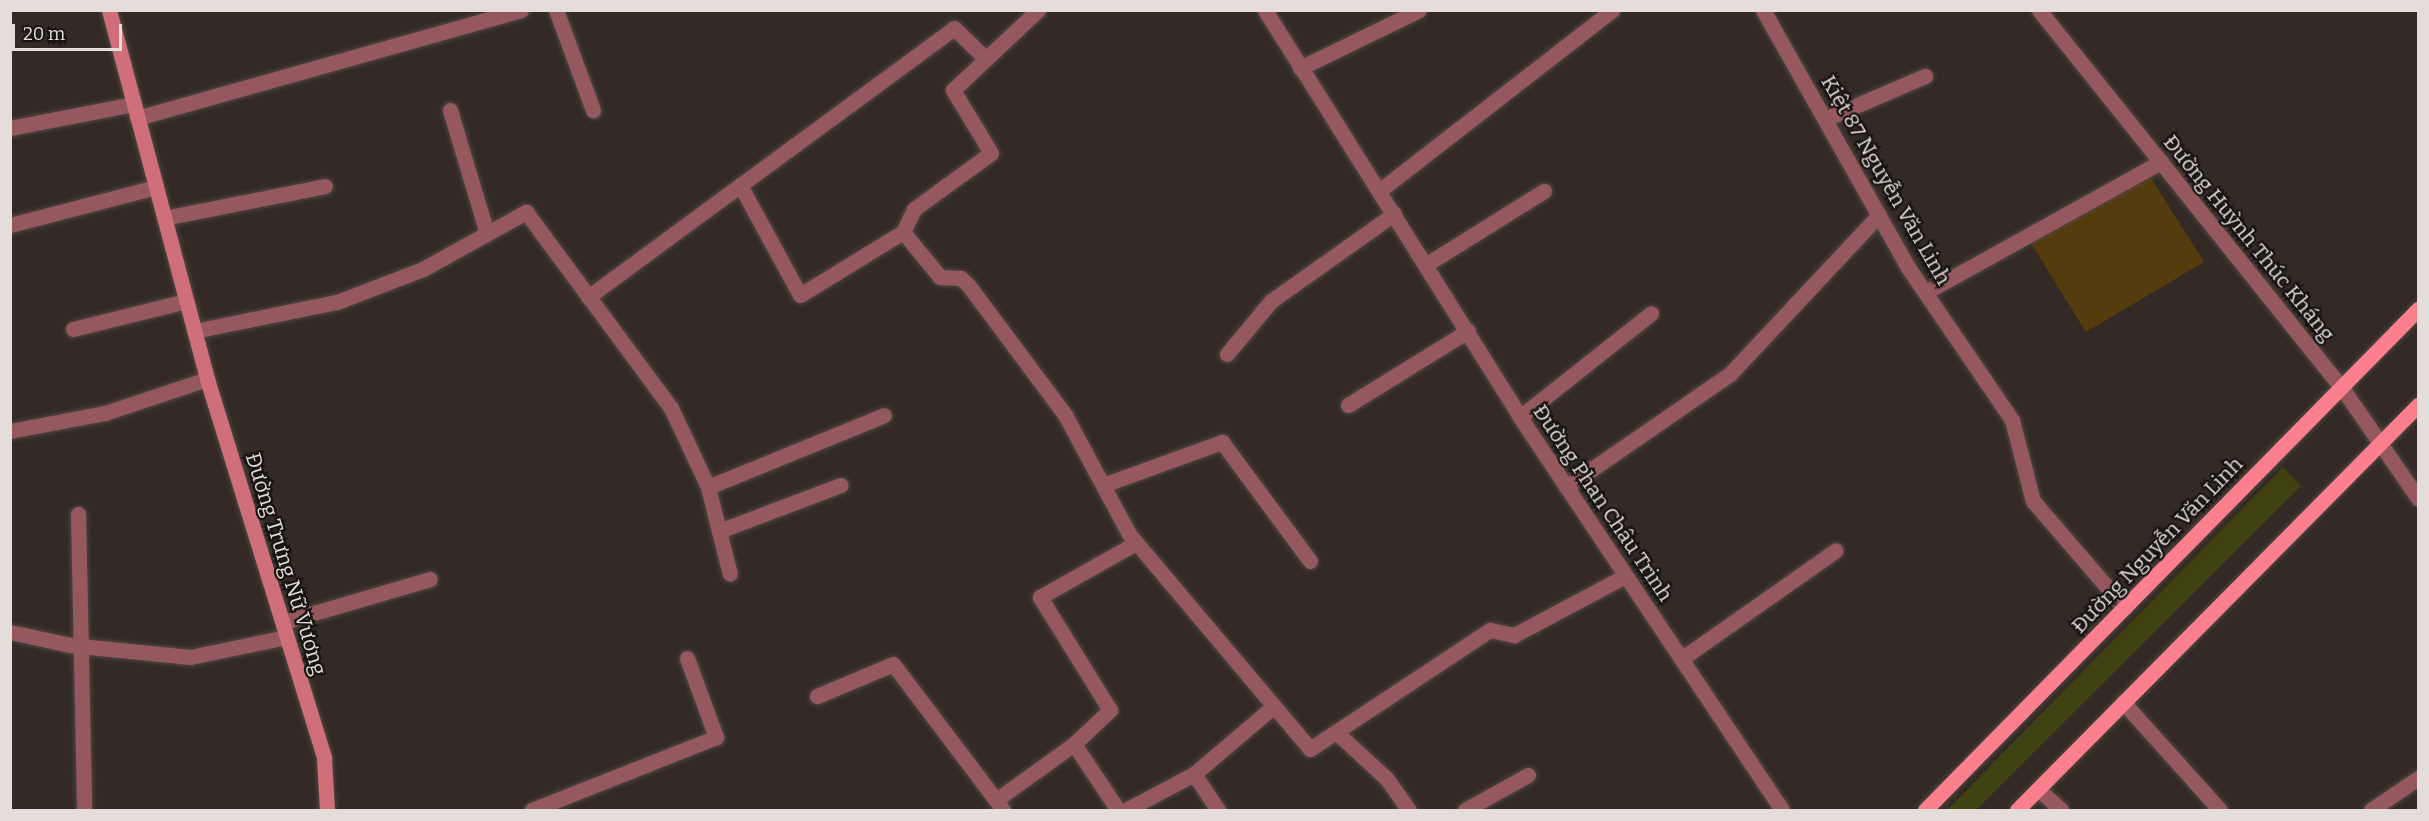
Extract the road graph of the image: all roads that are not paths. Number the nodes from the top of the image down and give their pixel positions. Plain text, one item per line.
1 (109, 10) edge
2 (521, 10) edge
3 (556, 10) edge
4 (1038, 10) edge
5 (1265, 10) edge
6 (1419, 10) edge
7 (1612, 10) edge
8 (1763, 10) edge
9 (2039, 10) edge
10 (985, 58) junction
11 (1300, 68) junction
12 (1925, 76) dead end
13 (450, 110) dead end
14 (592, 110) dead end
15 (136, 111) junction
16 (1825, 119) junction
17 (10, 128) edge
18 (2161, 162) junction
19 (740, 185) junction
20 (325, 186) dead end
21 (156, 187) junction
22 (1379, 191) junction
23 (1544, 191) dead end
24 (1394, 214) junction
25 (1879, 215) junction
26 (164, 218) junction
27 (10, 225) edge
28 (903, 232) junction
29 (487, 233) junction
30 (1427, 264) junction
31 (1926, 292) junction
32 (588, 297) junction
33 (186, 301) junction
34 (2418, 309) edge
35 (1651, 313) dead end
36 (73, 329) dead end
37 (1468, 331) junction
38 (194, 332) junction
39 (1227, 354) dead end
40 (207, 379) junction
41 (2342, 388) junction
42 (1348, 405) dead end
43 (2418, 405) edge
44 (884, 415) dead end
45 (1520, 417) junction
46 (10, 431) edge
47 (2383, 441) junction
48 (841, 485) dead end
49 (1103, 485) junction
50 (1566, 486) junction
51 (708, 488) junction
52 (2418, 498) edge
53 (78, 514) dead end
54 (719, 531) junction
55 (1136, 543) junction
56 (1836, 550) dead end
57 (1310, 561) dead end
58 (730, 574) dead end
59 (1625, 576) junction
60 (430, 579) dead end
61 (2125, 608) junction
62 (283, 622) junction
63 (10, 632) edge
64 (287, 637) junction
65 (85, 646) junction
66 (687, 658) dead end
67 (1681, 659) junction
68 (817, 696) dead end
69 (2123, 702) junction
70 (1275, 706) junction
71 (1336, 732) junction
72 (1074, 744) junction
73 (1194, 774) junction
74 (1528, 775) dead end
75 (2418, 778) edge
76 (2038, 789) junction
77 (999, 805) edge
78 (84, 810) edge
79 (327, 810) edge
80 (532, 810) edge
81 (1118, 810) edge
82 (1126, 810) edge
83 (1218, 810) edge
84 (1409, 810) edge
85 (1465, 810) edge
86 (1782, 810) edge
87 (1925, 810) edge
88 (2017, 810) edge
89 (2061, 810) edge
90 (2220, 810) edge
91 (2371, 810) edge

1 - 15 main road, Đường Trưng Nữ Vương
2 - 15 street
3 - 14 street
4 - 10 street
5 - 11 street, Đường Phan Châu Trinh
6 - 11 street
7 - 22 street
8 - 16 street, Kiệt 87 Nguyễn Văn Linh
9 - 18 street, Đường Huỳnh Thúc Kháng
10 - 19 street
10 - 28 street
11 - 22 street, Đường Phan Châu Trinh
12 - 16 street
13 - 29 street
15 - 17 street
15 - 21 main road, Đường Trưng Nữ Vương
16 - 25 street, Kiệt 87 Nguyễn Văn Linh
18 - 31 street
18 - 41 street, Đường Huỳnh Thúc Kháng
19 - 28 street
19 - 32 street
20 - 26 street
21 - 26 main road, Đường Trưng Nữ Vương
21 - 27 street
22 - 24 street, Đường Phan Châu Trinh
23 - 30 street
24 - 30 street, Đường Phan Châu Trinh
24 - 39 street
25 - 31 street, Kiệt 87 Nguyễn Văn Linh
25 - 50 street
26 - 33 main road, Đường Trưng Nữ Vương
28 - 49 street
29 - 32 street
29 - 38 street
30 - 37 street, Đường Phan Châu Trinh
31 - 61 street, Kiệt 87 Nguyễn Văn Linh
32 - 51 street
33 - 36 street
33 - 38 main road, Đường Trưng Nữ Vương
34 - 41 main road, Đường Nguyễn Văn Linh
35 - 45 street
37 - 42 street
37 - 45 street, Đường Phan Châu Trinh
38 - 40 main road, Đường Trưng Nữ Vương
40 - 46 street
40 - 62 main road, Đường Trưng Nữ Vương
41 - 47 street, Đường Huỳnh Thúc Kháng
41 - 61 main road, Đường Nguyễn Văn Linh
43 - 47 main road
44 - 51 street
45 - 50 street, Đường Phan Châu Trinh
47 - 52 street, Đường Huỳnh Thúc Kháng
47 - 69 main road
48 - 54 street
49 - 55 street
49 - 57 street
50 - 59 street, Đường Phan Châu Trinh
51 - 54 street
53 - 65 street
54 - 58 street
55 - 70 street
55 - 72 street
56 - 67 street
59 - 67 street, Đường Phan Châu Trinh
59 - 71 street
60 - 62 street
61 - 87 main road, Đường Nguyễn Văn Linh
62 - 64 main road, Đường Trưng Nữ Vương
63 - 65 street
64 - 65 street
64 - 79 main road, Đường Trưng Nữ Vương
65 - 78 street
66 - 80 street
67 - 86 street, Đường Phan Châu Trinh
68 - 77 street
69 - 76 main road
69 - 90 street
70 - 71 street
70 - 73 street
71 - 84 street
72 - 77 street
72 - 81 street
73 - 82 street
73 - 83 street
74 - 85 street
75 - 91 street
76 - 88 main road
76 - 89 street

